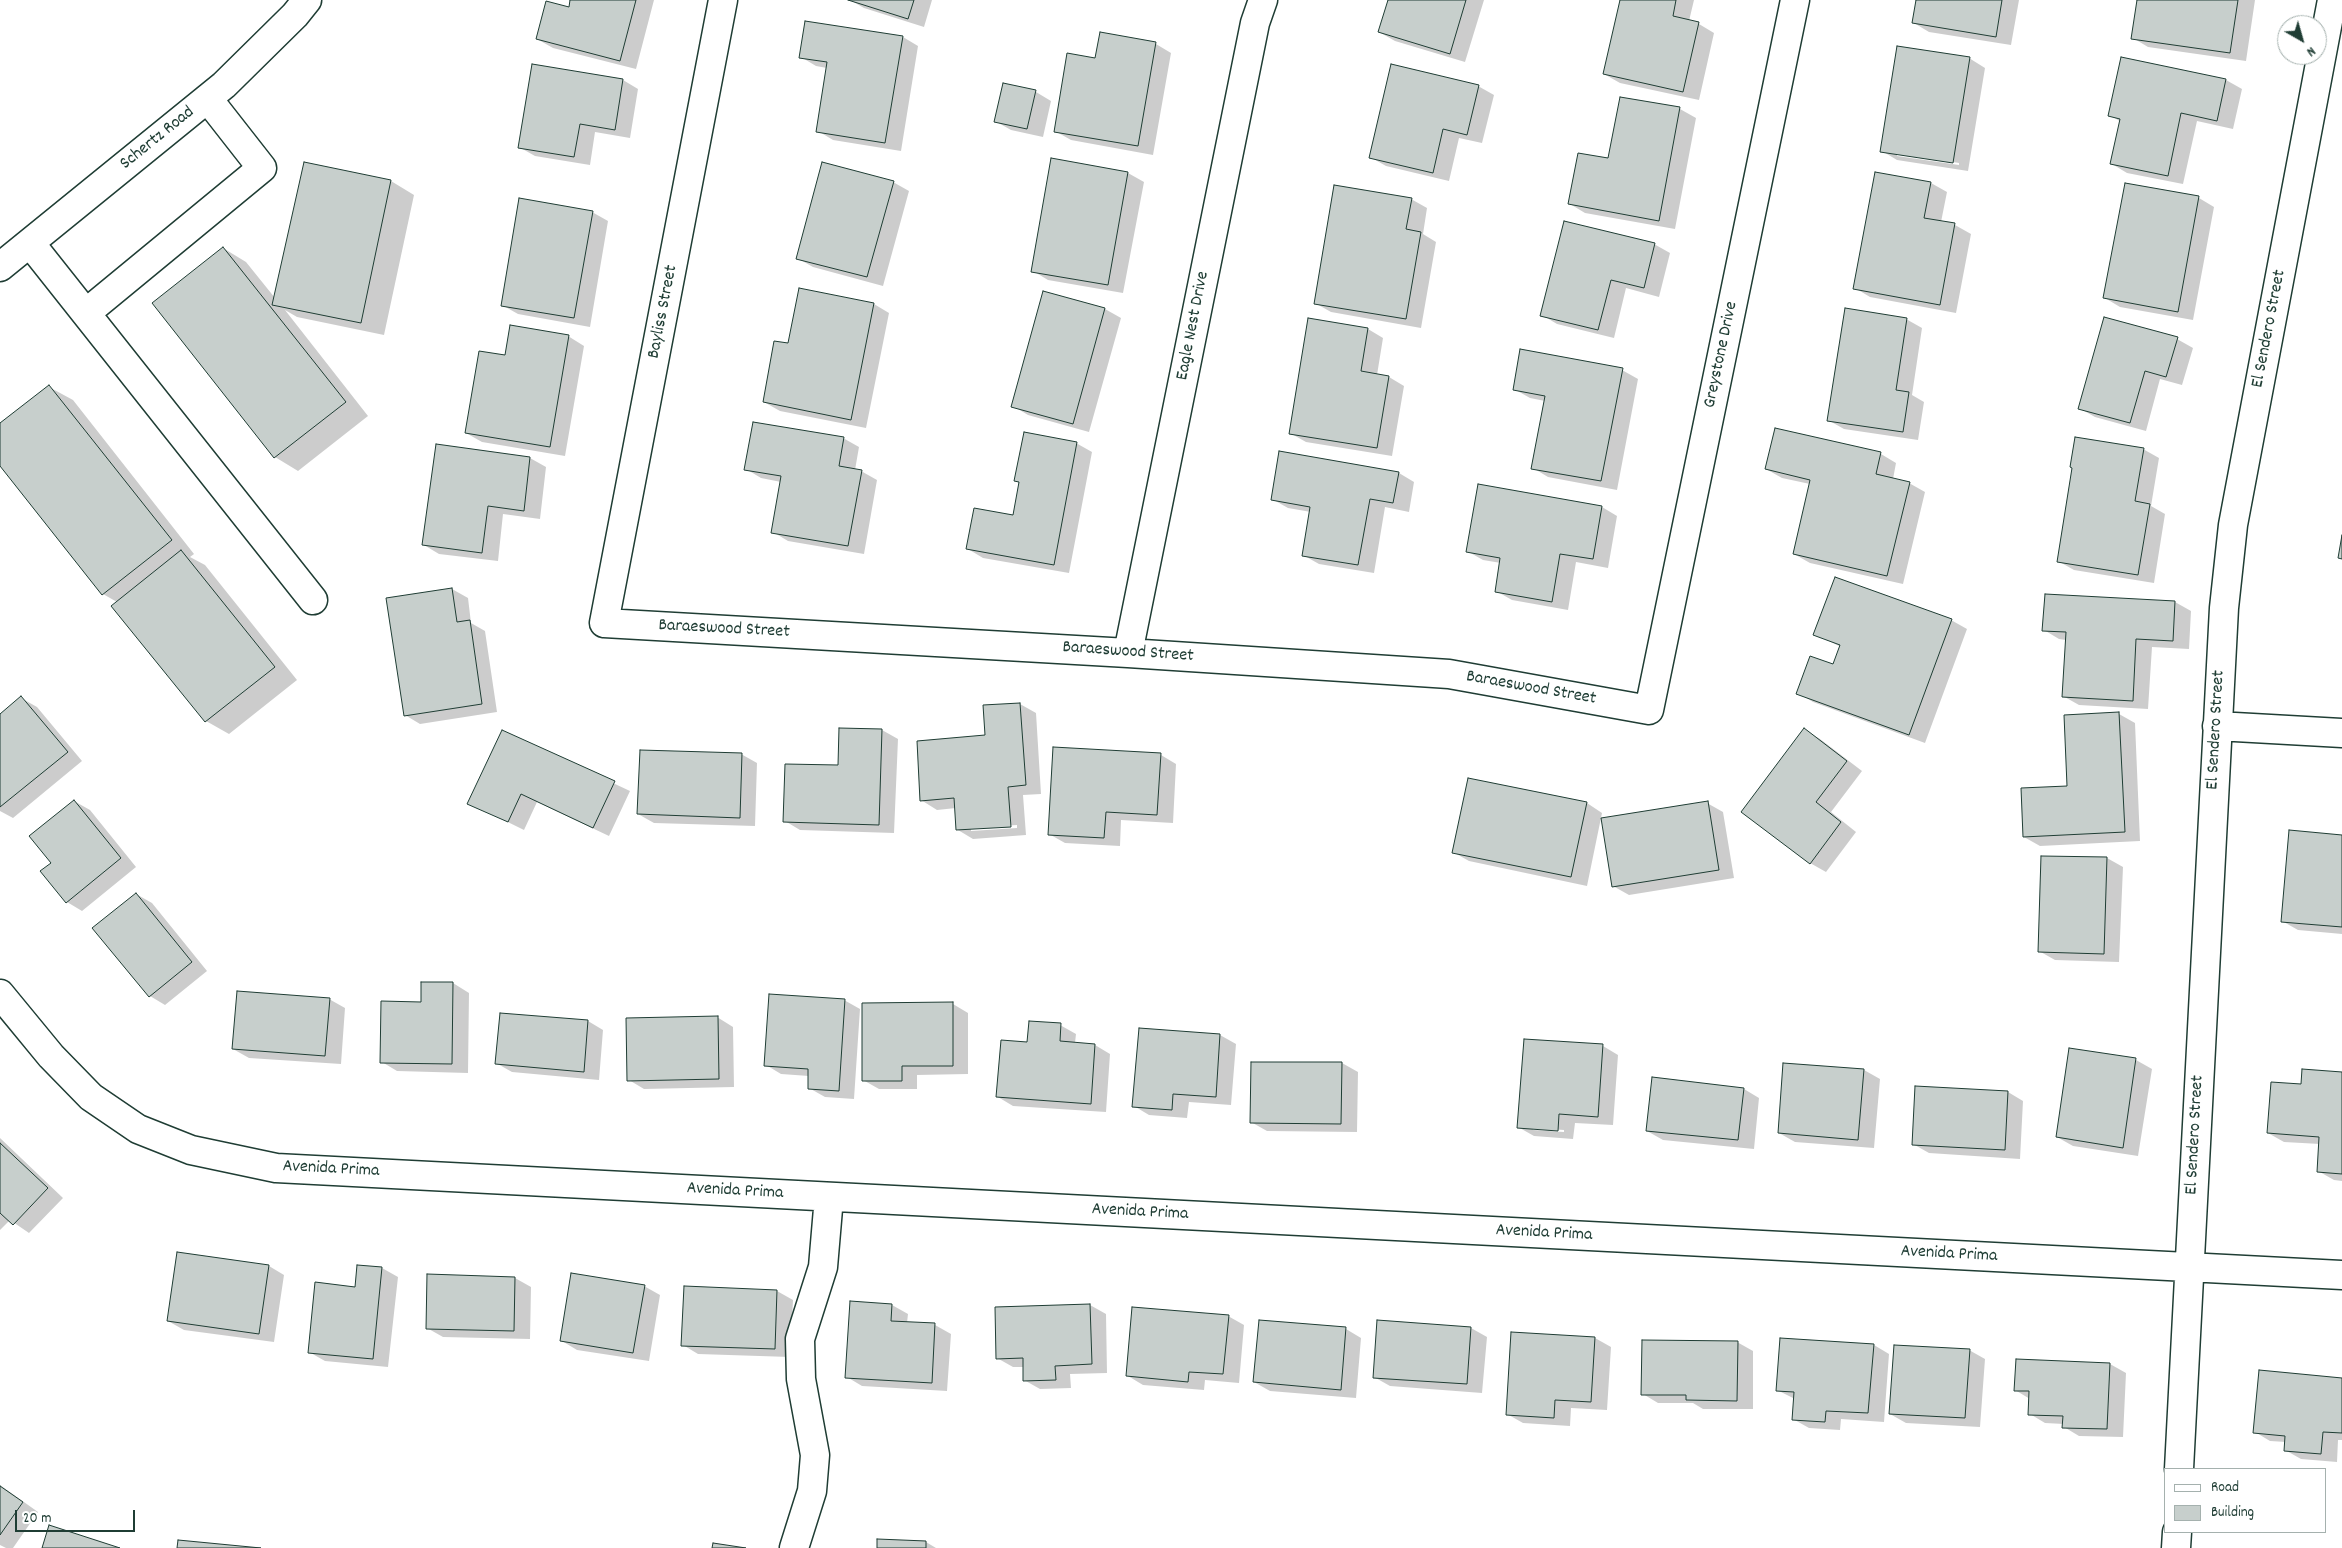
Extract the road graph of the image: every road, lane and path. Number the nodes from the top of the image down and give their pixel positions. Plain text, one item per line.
1 (307, 0) edge
2 (723, 0) edge
3 (1263, 0) edge
4 (1795, 0) edge
5 (2332, 0) edge
6 (208, 99) junction
7 (30, 243) junction
8 (0, 267) edge
9 (86, 313) junction
10 (313, 600) dead end
11 (604, 623) joint
12 (1128, 653) junction
13 (1649, 710) joint
14 (2217, 726) junction
15 (2342, 733) edge
16 (0, 994) edge
17 (829, 1197) junction
18 (2189, 1267) junction
19 (2342, 1275) edge
20 (2179, 1468) edge
21 (2176, 1533) edge
22 (794, 1548) edge
23 (2176, 1548) edge

1 - 6 street, Schertz Road
2 - 11 street, Bayliss Street
3 - 12 street, Eagle Nest Drive
4 - 13 street, Greystone Drive
5 - 14 street, El Sendero Street
6 - 7 street, Schertz Road
6 - 9 street
7 - 8 street, Schertz Road
7 - 9 street
9 - 10 street
11 - 12 street, Baraeswood Street
12 - 13 street, Baraeswood Street
14 - 15 street
14 - 18 street, El Sendero Street
16 - 17 street, Avenida Prima
17 - 18 street, Avenida Prima
17 - 22 street
18 - 19 street, Avenida Prima
18 - 20 street, El Sendero Street
21 - 23 street

